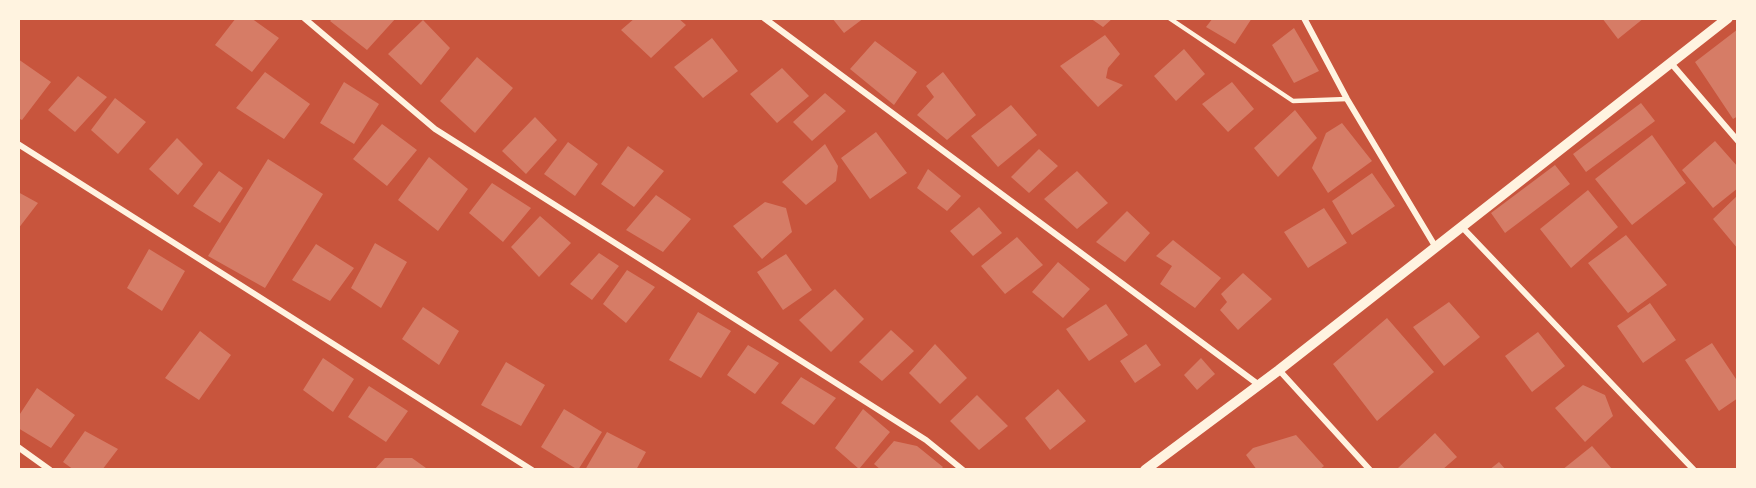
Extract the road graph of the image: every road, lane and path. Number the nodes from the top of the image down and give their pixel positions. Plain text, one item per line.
1 (304, 18) edge
2 (764, 18) edge
3 (1169, 18) edge
4 (1304, 18) edge
5 (1728, 18) edge
6 (1670, 62) junction
7 (1347, 99) junction
8 (1738, 141) edge
9 (18, 144) edge
10 (1460, 226) junction
11 (1435, 246) junction
12 (1279, 370) junction
13 (1259, 385) junction
14 (18, 447) edge
15 (50, 470) edge
16 (532, 470) edge
17 (963, 470) edge
18 (1145, 470) edge
19 (1370, 470) edge
20 (1694, 470) edge

1 - 17 street
2 - 13 street
3 - 7 lane
4 - 7 street
5 - 6 street
6 - 8 street
6 - 10 street
7 - 11 street
9 - 16 street
10 - 11 street
10 - 20 street
11 - 12 street
12 - 13 street
12 - 19 street
13 - 18 street
14 - 15 street

